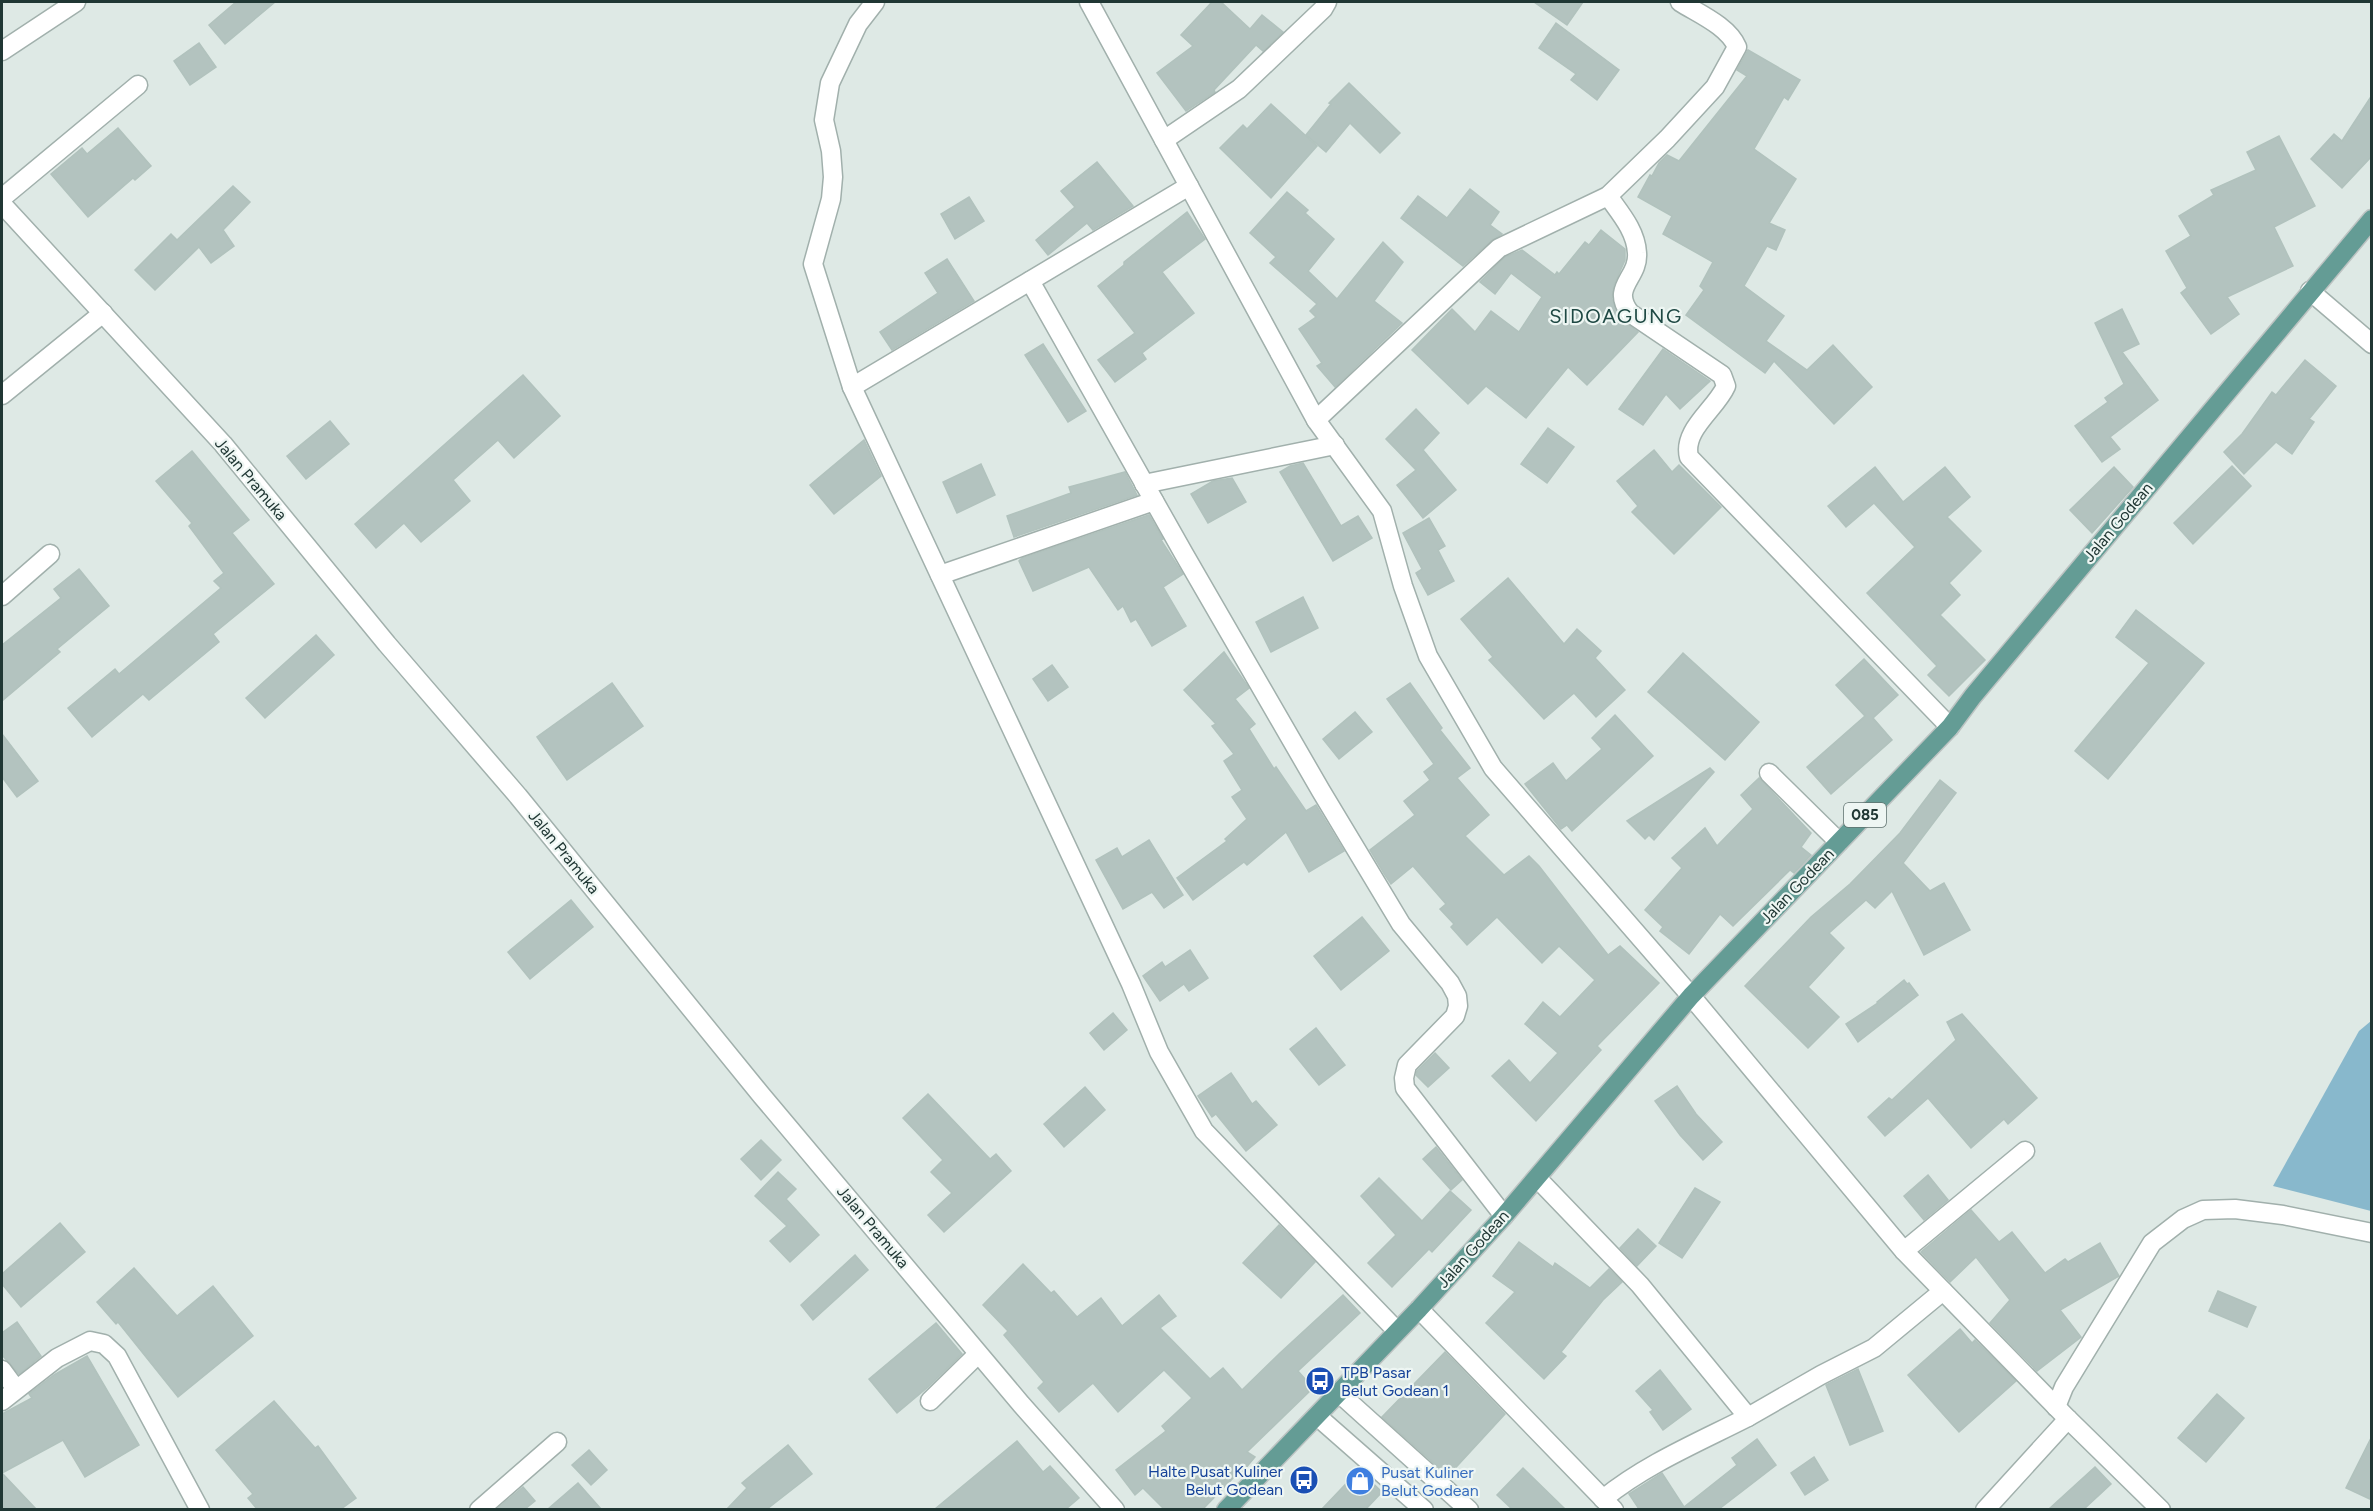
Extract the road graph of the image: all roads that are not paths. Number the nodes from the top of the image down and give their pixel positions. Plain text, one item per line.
1 (76, 2) edge
2 (875, 2) edge
3 (1089, 2) edge
4 (1327, 2) edge
5 (1680, 2) edge
6 (2, 51) edge
7 (138, 85) dead end
8 (1164, 140) junction
9 (1189, 186) junction
10 (1608, 196) junction
11 (2, 198) edge
12 (2, 204) edge
13 (2372, 219) edge
14 (1030, 281) junction
15 (2310, 291) junction
16 (103, 313) junction
17 (2372, 344) edge
18 (852, 387) junction
19 (2, 395) edge
20 (1316, 420) junction
21 (1335, 445) junction
22 (1144, 484) junction
23 (1154, 501) junction
24 (50, 554) dead end
25 (940, 575) junction
26 (2, 596) edge
27 (1950, 727) junction
28 (1769, 773) dead end
29 (1839, 842) junction
30 (1691, 996) junction
31 (2025, 1151) dead end
32 (1537, 1178) junction
33 (1504, 1216) junction
34 (2372, 1233) edge
35 (1904, 1251) junction
36 (1943, 1291) junction
37 (1419, 1308) junction
38 (1397, 1331) junction
39 (978, 1354) junction
40 (2, 1370) edge
41 (1339, 1393) junction
42 (9, 1395) edge
43 (930, 1401) dead end
44 (2062, 1413) junction
45 (1317, 1416) junction
46 (1748, 1417) junction
47 (557, 1442) dead end
48 (1609, 1504) edge
49 (200, 1509) edge
50 (479, 1509) edge
51 (1115, 1509) edge
52 (1226, 1509) edge
53 (1424, 1509) edge
54 (1469, 1509) edge
55 (1985, 1509) edge
56 (2161, 1509) edge

1 - 6 street
2 - 18 street
3 - 8 street
4 - 8 street
5 - 10 street
7 - 11 street
8 - 9 street
9 - 14 street
9 - 20 street
10 - 20 street
10 - 27 street
12 - 16 street, Jalan Pramuka
13 - 15 main road, Jalan Godean / 085
14 - 18 street
14 - 22 street
15 - 17 street
15 - 27 main road, Jalan Godean / 085
16 - 19 street
16 - 39 street, Jalan Pramuka
18 - 25 street
20 - 21 street
21 - 22 street
21 - 30 street
22 - 23 street
23 - 25 street
23 - 33 street
24 - 26 street
25 - 38 street
27 - 29 main road, Jalan Godean / 085
28 - 29 street
29 - 30 main road, Jalan Godean / 085
30 - 32 main road, Jalan Godean / 085
30 - 35 street
31 - 35 street
32 - 33 main road, Jalan Godean / 085
32 - 46 street
33 - 37 main road, Jalan Godean / 085
34 - 44 street
35 - 36 street
36 - 44 street
36 - 46 street
37 - 38 main road, Jalan Godean / 085
37 - 48 street
38 - 41 main road, Jalan Godean / 085
39 - 43 street
39 - 51 street, Jalan Pramuka
40 - 42 street
41 - 45 main road, Jalan Godean / 085
41 - 54 street
42 - 49 street
44 - 55 street
44 - 56 street
45 - 52 main road, Jalan Godean / 085
45 - 53 street
46 - 48 street
47 - 50 street

